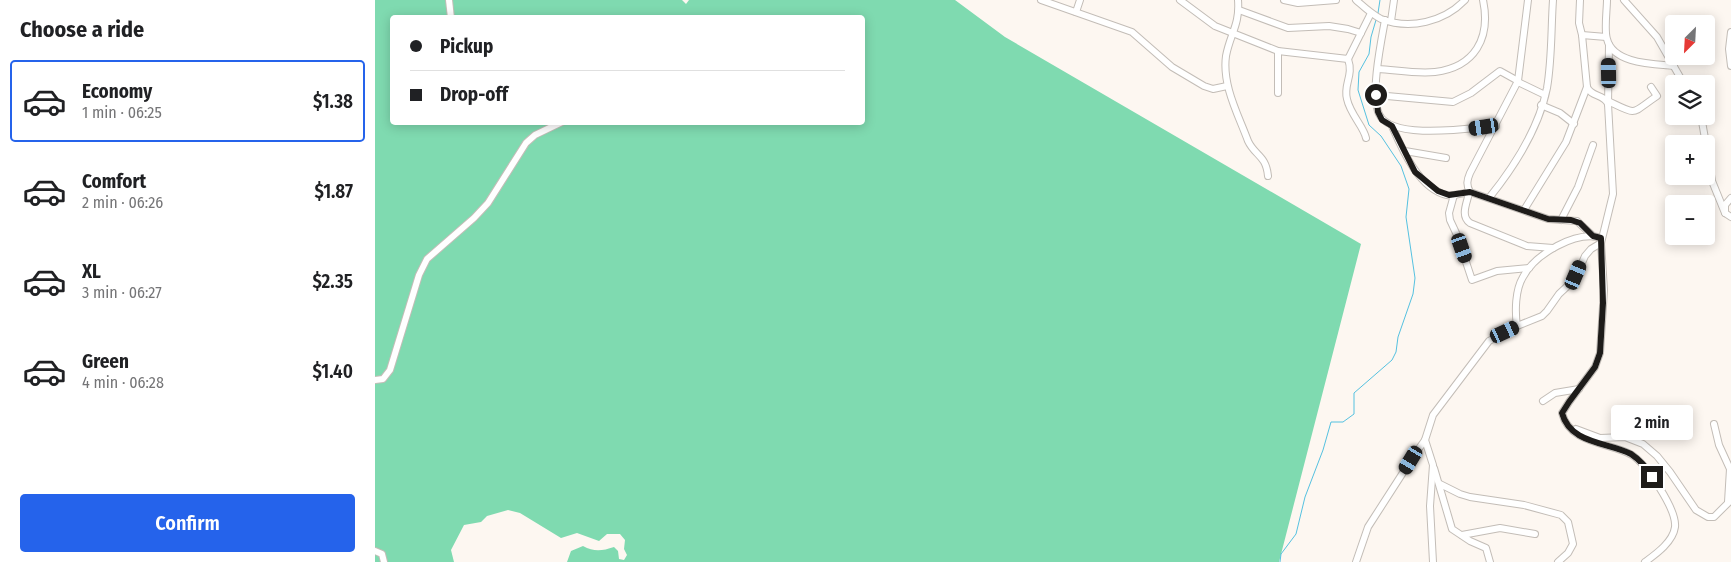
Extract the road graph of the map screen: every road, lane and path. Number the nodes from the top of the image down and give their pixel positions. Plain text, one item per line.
1 (449, 0) edge
2 (1041, 0) edge
3 (1081, 0) edge
4 (1180, 0) edge
5 (1238, 0) edge
6 (1284, 0) edge
7 (1336, 0) edge
8 (1356, 0) edge
9 (1394, 0) edge
10 (1455, 0) edge
11 (1465, 0) edge
12 (1483, 0) edge
13 (1528, 0) edge
14 (1553, 0) edge
15 (1580, 0) edge
16 (1607, 0) edge
17 (1624, 0) edge
18 (1456, 9) junction
19 (1239, 10) junction
20 (1076, 12) junction
21 (1371, 13) junction
22 (451, 15) edge
23 (1386, 20) junction
24 (1731, 32) edge
25 (1361, 33) junction
26 (1233, 34) junction
27 (1582, 35) junction
28 (1607, 40) junction
29 (1278, 51) junction
30 (1348, 59) junction
31 (1674, 66) junction
32 (1731, 66) edge
33 (1378, 69) junction
34 (1679, 75) edge
35 (1518, 81) junction
36 (1227, 86) junction
37 (1587, 87) junction
38 (1651, 88) dead end
39 (1278, 93) dead end
40 (1376, 95) junction
41 (1545, 95) junction
42 (1608, 102) junction
43 (1541, 105) junction
44 (1575, 124) junction
45 (555, 125) edge
46 (1392, 126) junction
47 (1496, 126) junction
48 (1366, 138) dead end
49 (1593, 145) dead end
50 (1405, 151) junction
51 (1446, 158) dead end
52 (1268, 176) dead end
53 (1714, 185) edge
54 (1470, 192) junction
55 (1454, 194) junction
56 (1489, 198) junction
57 (1731, 198) edge
58 (1524, 210) junction
59 (1728, 215) edge
60 (1561, 220) junction
61 (1593, 236) junction
62 (1601, 241) junction
63 (1553, 248) junction
64 (1529, 268) junction
65 (1517, 326) junction
66 (375, 380) edge
67 (1579, 389) junction
68 (1543, 401) dead end
69 (1713, 424) dead end
70 (1570, 427) junction
71 (1425, 440) junction
72 (1433, 465) junction
73 (1440, 484) junction
74 (1729, 501) edge
75 (1535, 534) dead end
76 (1462, 535) junction
77 (375, 551) edge
78 (384, 562) edge
79 (1356, 562) edge
80 (1433, 562) edge
81 (1490, 562) edge
82 (1558, 562) edge
83 (1645, 562) edge

1 - 22 street
2 - 20 street
3 - 20 street
4 - 26 street
5 - 19 street
6 - 7 street
8 - 21 street
9 - 23 street
10 - 18 street
11 - 18 street
12 - 33 street
13 - 35 street
14 - 41 street
15 - 27 street
16 - 28 street
17 - 31 street
18 - 23 street
19 - 25 street
19 - 26 street
20 - 36 street
21 - 23 street
21 - 25 street
23 - 33 street
24 - 32 street
25 - 30 street
26 - 29 street
26 - 36 street
27 - 28 street
27 - 37 street
28 - 31 street
28 - 42 street
29 - 30 street
29 - 39 street
30 - 48 street
31 - 34 street
33 - 40 street
35 - 40 street
35 - 41 street
35 - 47 street
36 - 52 street
37 - 42 street
37 - 44 street
38 - 42 street
40 - 46 street
41 - 43 street
42 - 62 street
43 - 44 street
43 - 56 street
44 - 58 street
45 - 66 street
46 - 47 street
46 - 50 street
47 - 54 street
49 - 60 street
50 - 51 street
50 - 55 street
53 - 59 street
54 - 55 street
54 - 56 street
54 - 63 street
55 - 64 street
56 - 58 street
57 - 59 street
58 - 60 street
60 - 61 street
61 - 62 street
61 - 63 street
62 - 65 street
62 - 67 street
63 - 64 street
64 - 65 street
65 - 71 street
67 - 68 street
67 - 70 street
69 - 74 street
70 - 74 street
70 - 83 street
71 - 72 street
71 - 79 street
72 - 73 street
72 - 80 street
73 - 76 street
73 - 82 street
75 - 76 street
76 - 81 street
77 - 78 street

